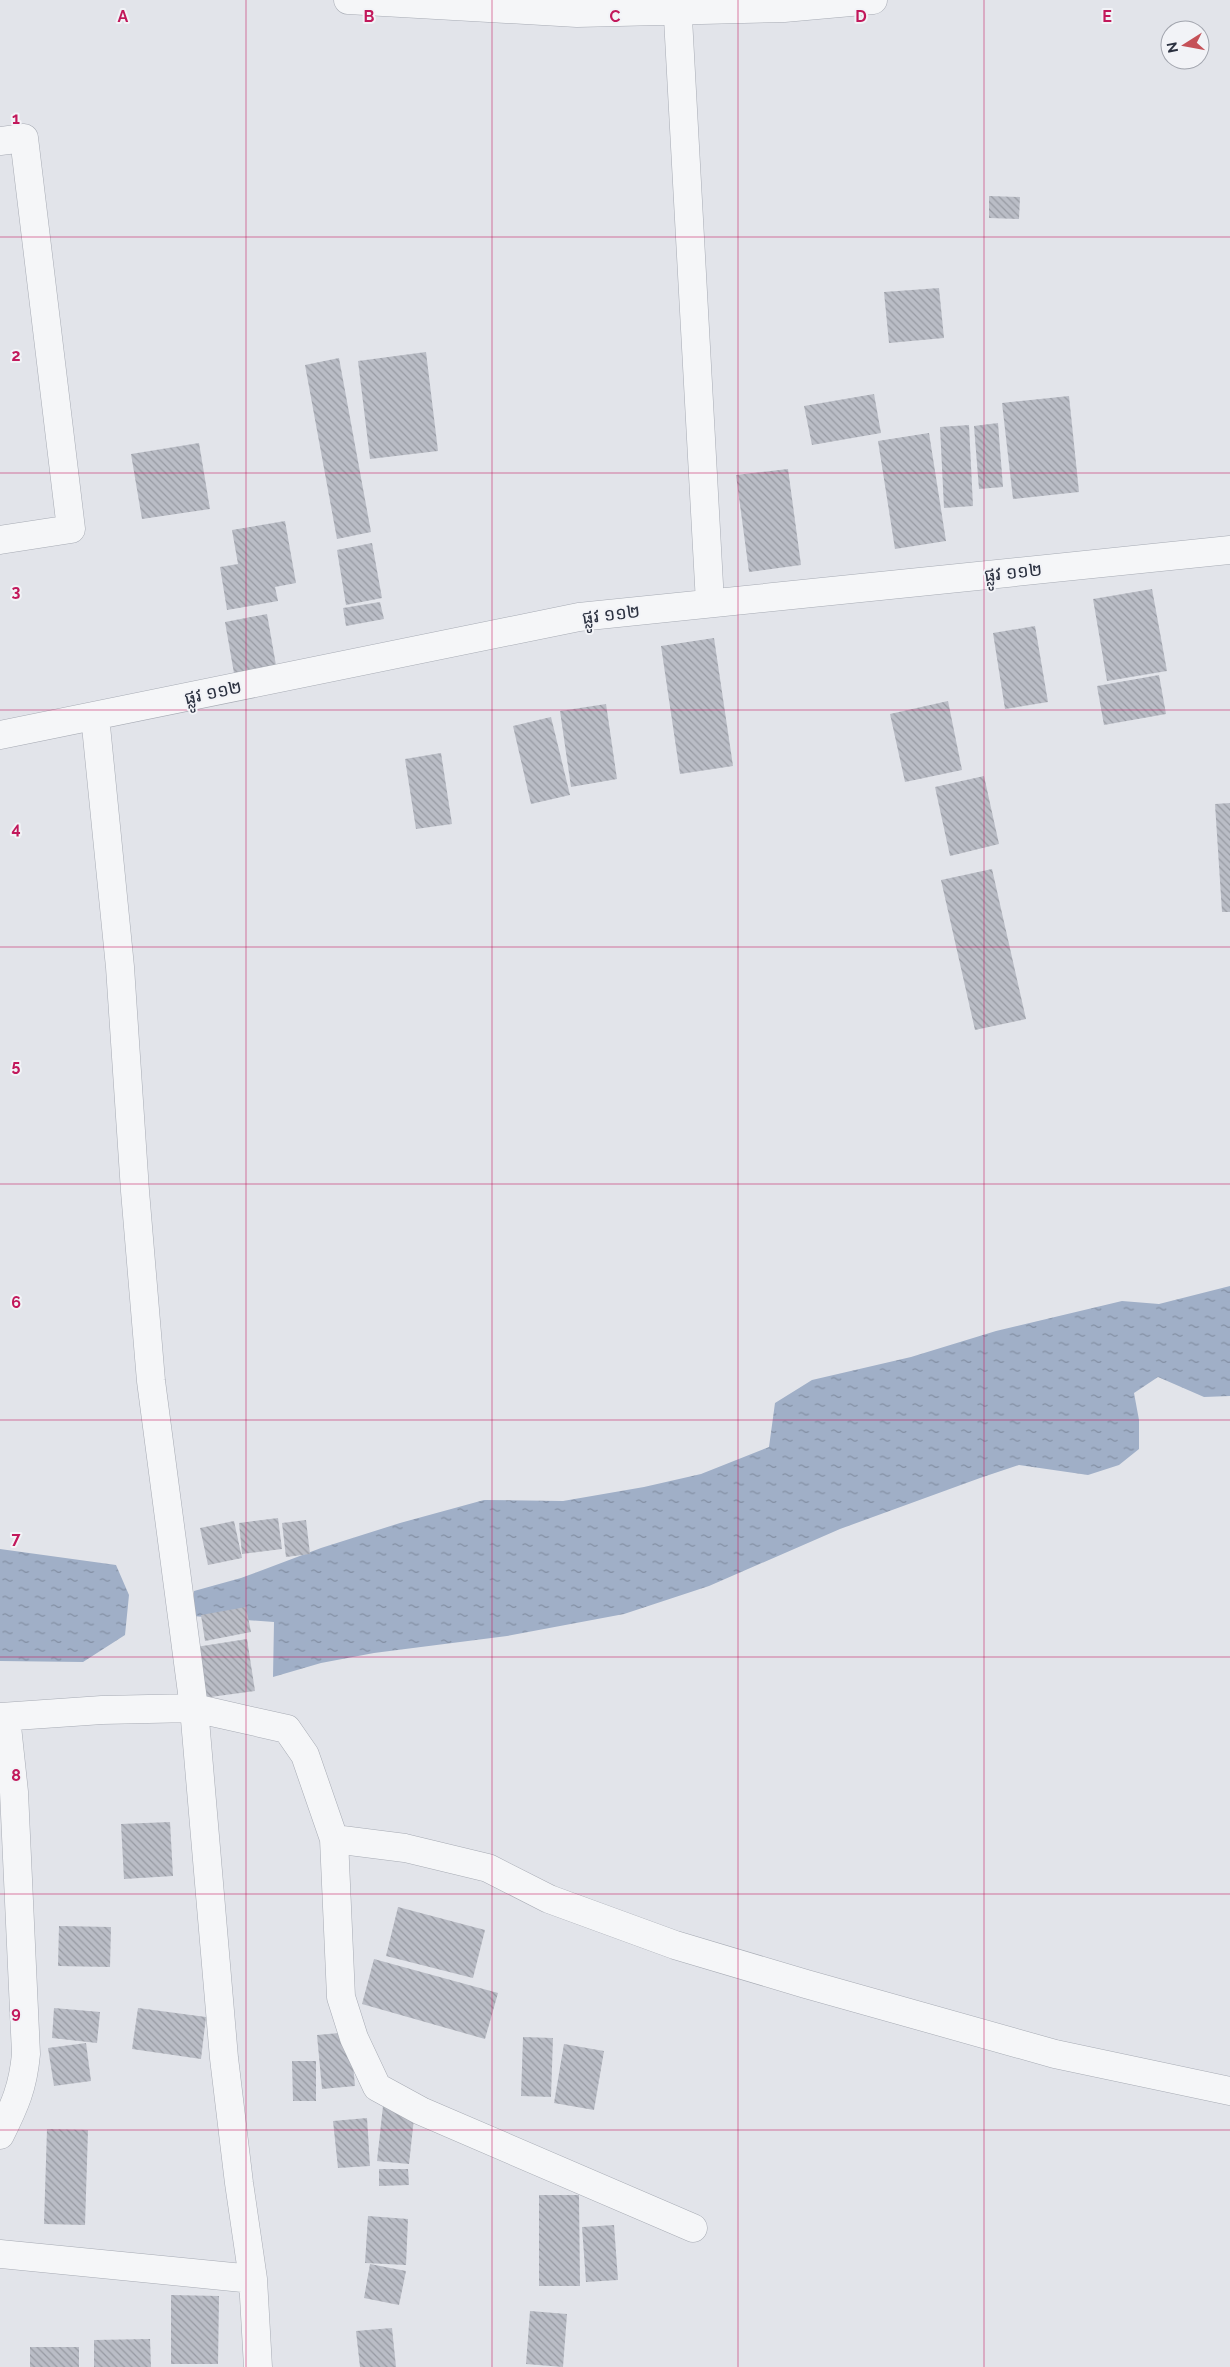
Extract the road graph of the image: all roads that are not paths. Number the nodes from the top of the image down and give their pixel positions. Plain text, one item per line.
1 (348, 0) edge
2 (873, 0) edge
3 (678, 5) edge
4 (0, 141) edge
5 (0, 540) edge
6 (1230, 550) edge
7 (710, 603) junction
8 (95, 716) junction
9 (0, 735) edge
10 (194, 1708) junction
11 (3, 1717) edge
12 (334, 1839) junction
13 (1230, 2090) edge
14 (0, 2135) edge
15 (694, 2228) dead end
16 (0, 2254) edge
17 (253, 2279) junction
18 (258, 2367) edge

1 - 3 street
2 - 3 street
3 - 7 street
4 - 5 street
6 - 7 street, ផ្លូវ ១១២
7 - 8 street, ផ្លូវ ១១២
8 - 9 street, ផ្លូវ ១១២
8 - 10 street
10 - 11 street
10 - 12 street
10 - 17 street
11 - 14 street
12 - 13 street
12 - 15 street
16 - 17 street
17 - 18 street

